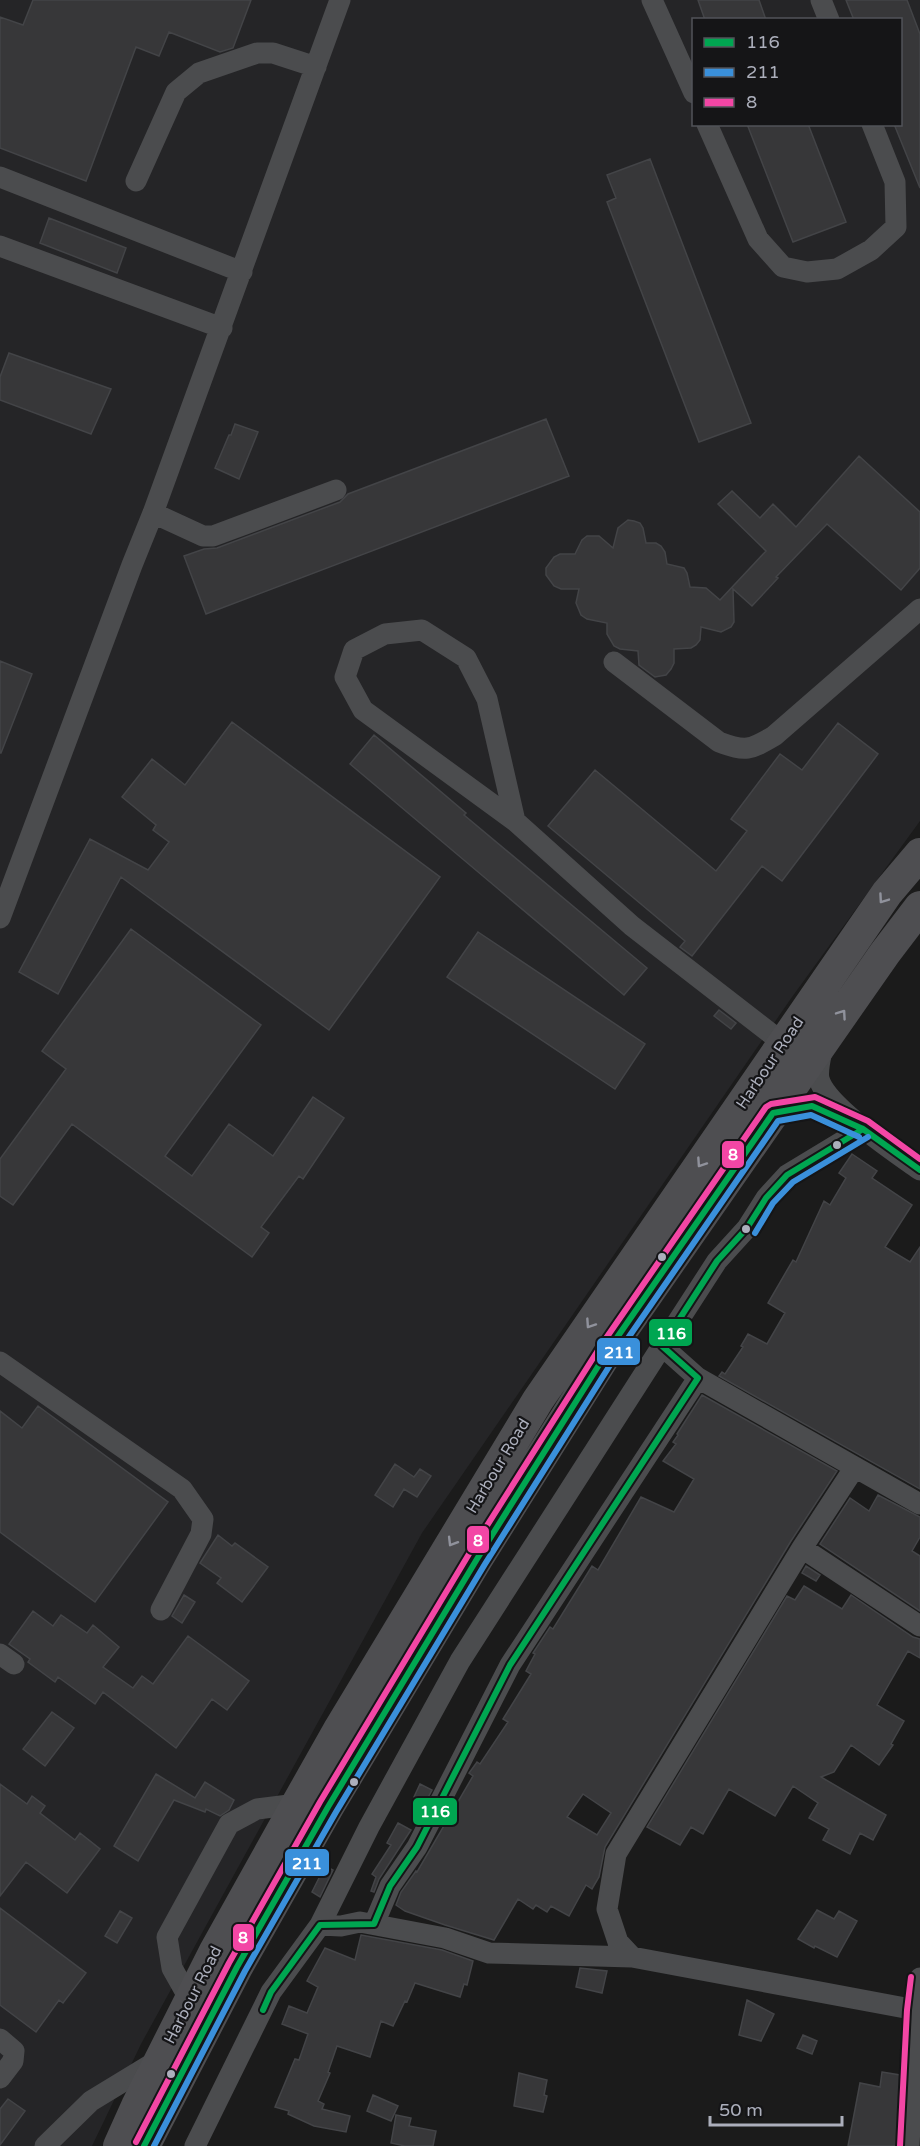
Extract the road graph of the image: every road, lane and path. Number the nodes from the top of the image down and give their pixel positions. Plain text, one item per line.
1 (340, 0) edge
2 (652, 0) edge
3 (821, 0) edge
4 (828, 18) edge
5 (316, 67) junction
6 (692, 91) edge
7 (708, 126) edge
8 (873, 126) edge
9 (0, 177) edge
10 (136, 181) dead end
11 (0, 246) edge
12 (242, 272) junction
13 (222, 328) junction
14 (336, 490) dead end
15 (153, 513) junction
16 (920, 609) edge
17 (614, 662) dead end
18 (515, 821) junction
19 (920, 854) edge
20 (920, 907) edge
21 (0, 918) edge
22 (824, 1041) junction
23 (783, 1043) junction
24 (772, 1113) junction
25 (863, 1129) junction
26 (920, 1170) edge
27 (662, 1346) junction
28 (0, 1362) edge
29 (698, 1378) junction
30 (855, 1467) junction
31 (920, 1504) edge
32 (801, 1548) junction
33 (161, 1610) dead end
34 (920, 1626) edge
35 (297, 1804) junction
36 (374, 1924) junction
37 (320, 1925) junction
38 (632, 1957) junction
39 (920, 1978) edge
40 (190, 2000) junction
41 (916, 2010) junction
42 (917, 2038) edge
43 (0, 2039) edge
44 (161, 2058) junction
45 (0, 2078) edge
46 (45, 2146) edge
47 (119, 2146) edge
48 (144, 2146) edge
49 (195, 2146) edge
50 (909, 2146) edge

1 - 5 street
2 - 6 street
3 - 4 street
5 - 10 street
5 - 12 street
7 - 8 street
9 - 12 street
11 - 13 street
12 - 13 street
13 - 15 street
14 - 15 street
15 - 21 street
16 - 17 street
18 - 18 street
18 - 23 street
19 -> 23 highway, Harbour Road
22 -> 20 highway, Harbour Road
22 - 24 highway, Harbour Road
22 - 25 street
23 -> 35 highway, Harbour Road
24 - 25 street
24 - 48 highway, Harbour Road
25 - 26 street
25 - 27 street
27 - 29 street
27 - 37 street
28 - 33 street
29 - 30 street
29 - 36 street
30 - 31 street
30 - 32 street
32 - 34 street
32 - 38 street
35 - 40 highway, Harbour Road
35 - 40 street
36 - 37 street
36 - 38 street
37 - 49 street
38 - 41 street
39 - 41 street
40 - 44 highway, Harbour Road
41 - 42 street
42 - 50 street
43 - 45 street
44 - 46 street
44 - 47 highway, Harbour Road

